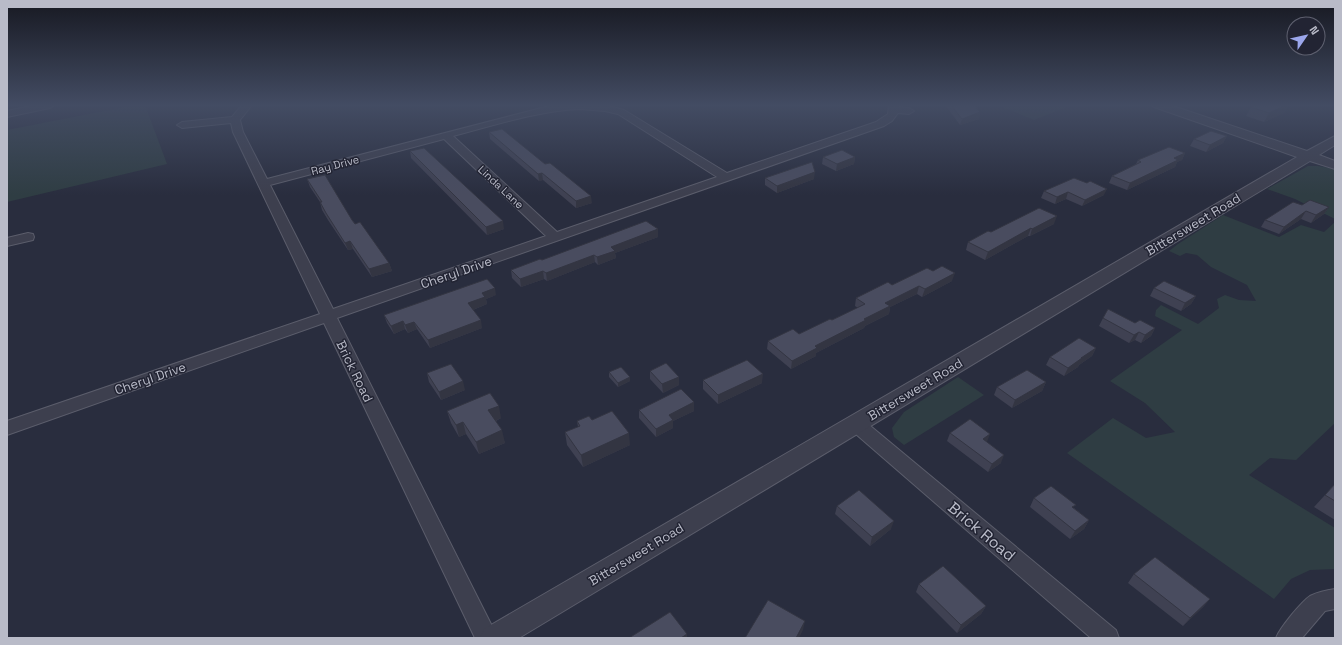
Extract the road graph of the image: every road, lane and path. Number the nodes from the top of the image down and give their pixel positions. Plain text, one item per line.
1 (240, 135) edge
2 (450, 135) edge
3 (659, 135) edge
4 (848, 135) edge
5 (1246, 135) edge
6 (447, 136) junction
7 (1335, 140) edge
8 (1307, 156) junction
9 (1335, 165) edge
10 (726, 178) junction
11 (264, 183) junction
12 (28, 237) dead end
13 (556, 238) junction
14 (7, 242) edge
15 (328, 316) junction
16 (856, 424) junction
17 (7, 428) edge
18 (1335, 599) edge
19 (487, 638) edge
20 (494, 638) edge
21 (1108, 638) edge
22 (1288, 638) edge

1 - 11 street, Brick Road
2 - 6 street, Ray Drive
3 - 10 street, Ray Drive
4 - 10 street, Cheryl Drive
5 - 8 street
6 - 11 street, Ray Drive
6 - 13 street, Linda Lane
7 - 8 street, Bittersweet Road
8 - 9 street
8 - 16 street, Bittersweet Road
10 - 13 street, Cheryl Drive
11 - 15 street, Brick Road
12 - 14 street
13 - 15 street, Cheryl Drive
15 - 17 street, Cheryl Drive
15 - 19 street, Brick Road
16 - 20 street, Bittersweet Road
16 - 21 street, Brick Road
18 - 22 street

